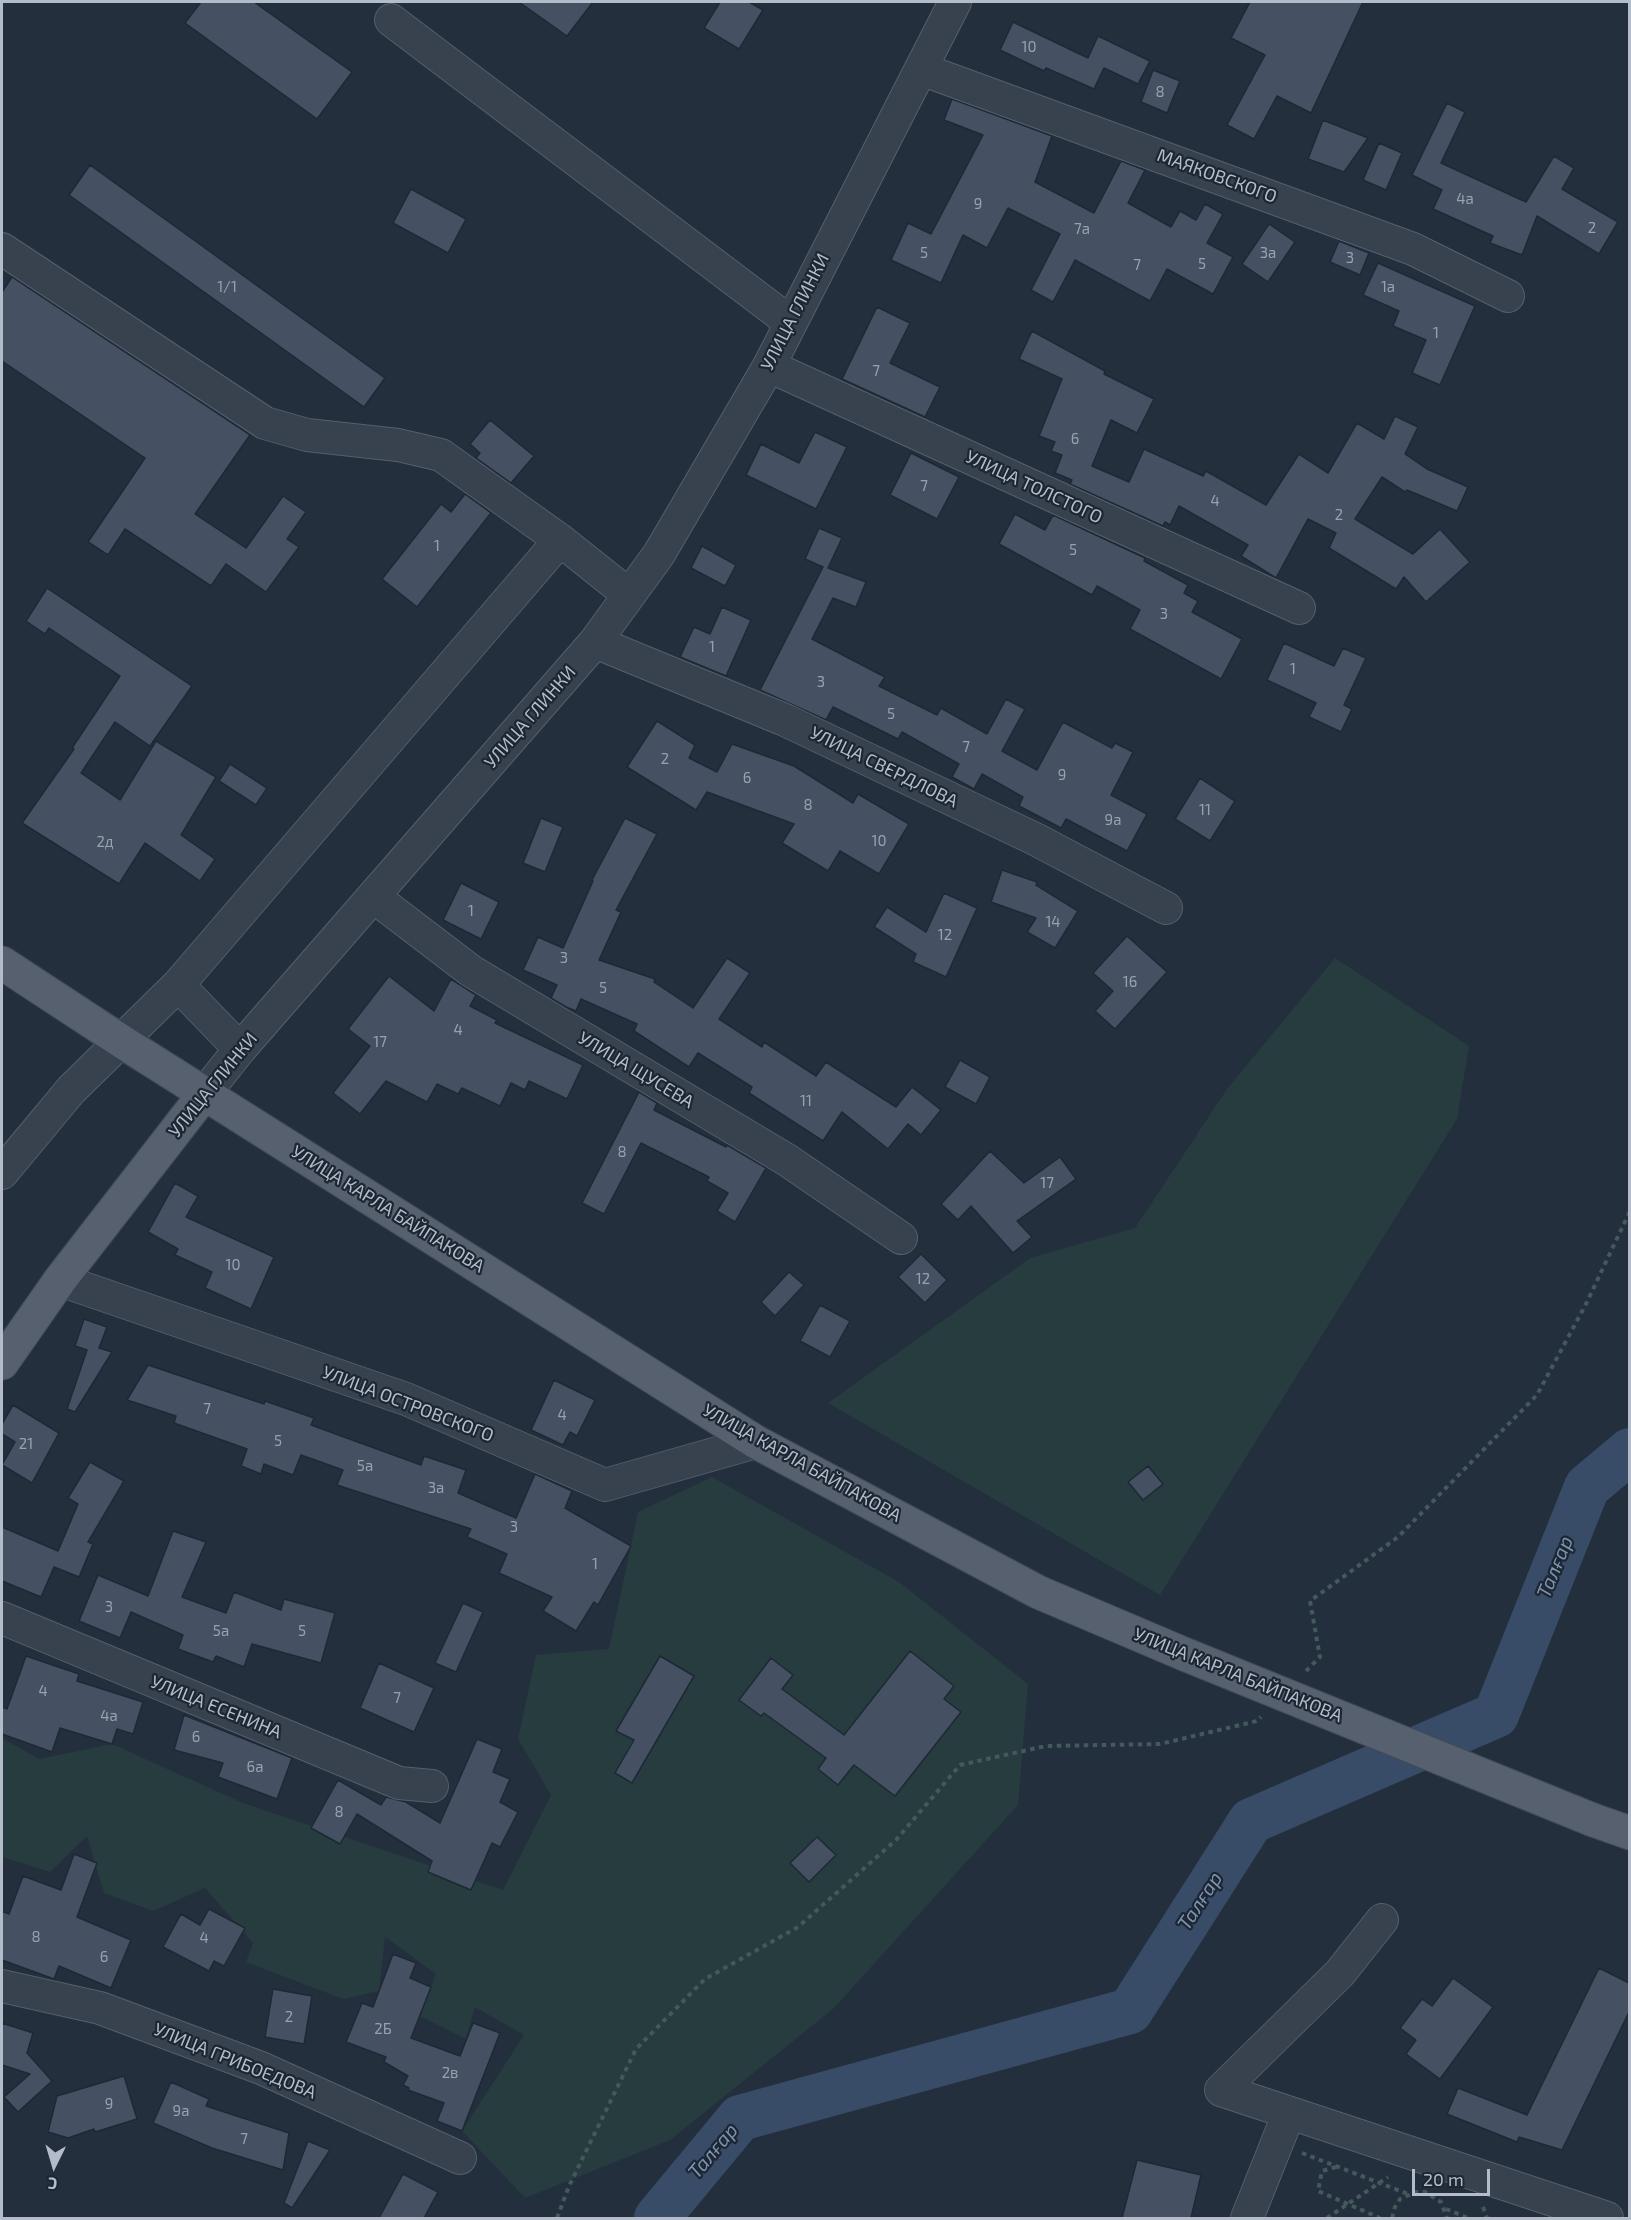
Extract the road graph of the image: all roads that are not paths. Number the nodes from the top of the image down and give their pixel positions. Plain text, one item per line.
1 (955, 2) edge
2 (391, 20) dead end
3 (921, 69) junction
4 (2, 249) edge
5 (1508, 296) dead end
6 (790, 322) junction
7 (769, 366) junction
8 (560, 540) junction
9 (628, 594) junction
10 (1299, 608) dead end
11 (595, 642) junction
12 (374, 897) junction
13 (1166, 908) dead end
14 (2, 963) edge
15 (178, 985) junction
16 (121, 1041) junction
17 (240, 1049) junction
18 (205, 1093) junction
19 (2, 1173) edge
20 (901, 1238) dead end
21 (60, 1280) junction
22 (2, 1363) edge
23 (756, 1442) junction
24 (2, 1618) edge
25 (432, 1786) dead end
26 (1629, 1833) edge
27 (1382, 1920) dead end
28 (2, 1986) edge
29 (1289, 2113) junction
30 (460, 2158) dead end
31 (1247, 2218) edge
32 (1607, 2218) edge

1 - 3 street, УЛИЦА ГЛИНКИ
2 - 6 street
3 - 5 street, МАЯКОВСКОГО
3 - 6 street, УЛИЦА ГЛИНКИ
4 - 8 street
6 - 7 street, УЛИЦА ГЛИНКИ
7 - 9 street, УЛИЦА ГЛИНКИ
7 - 10 street, УЛИЦА ТОЛСТОГО
8 - 9 street
8 - 15 street
9 - 11 street, УЛИЦА ГЛИНКИ
11 - 12 street, УЛИЦА ГЛИНКИ
11 - 13 street, УЛИЦА СВЕРДЛОВА
12 - 17 street, УЛИЦА ГЛИНКИ
12 - 20 street, УЛИЦА ЩУСЕВА
14 - 16 main road, УЛИЦА КАРЛА БАЙПАКОВА
15 - 16 street
15 - 17 street
16 - 18 main road, УЛИЦА КАРЛА БАЙПАКОВА
16 - 19 street
17 - 18 street, УЛИЦА ГЛИНКИ
18 - 21 main road, УЛИЦА ГЛИНКИ
18 - 23 main road, УЛИЦА КАРЛА БАЙПАКОВА
21 - 22 main road, УЛИЦА ГЛИНКИ
21 - 23 street, УЛИЦА ОСТРОВСКОГО
23 - 26 main road, УЛИЦА КАРЛА БАЙПАКОВА, bridge
24 - 25 street, УЛИЦА ЕСЕНИНА
27 - 29 street
28 - 30 street, УЛИЦА ГРИБОЕДОВА
29 - 31 street
29 - 32 street

